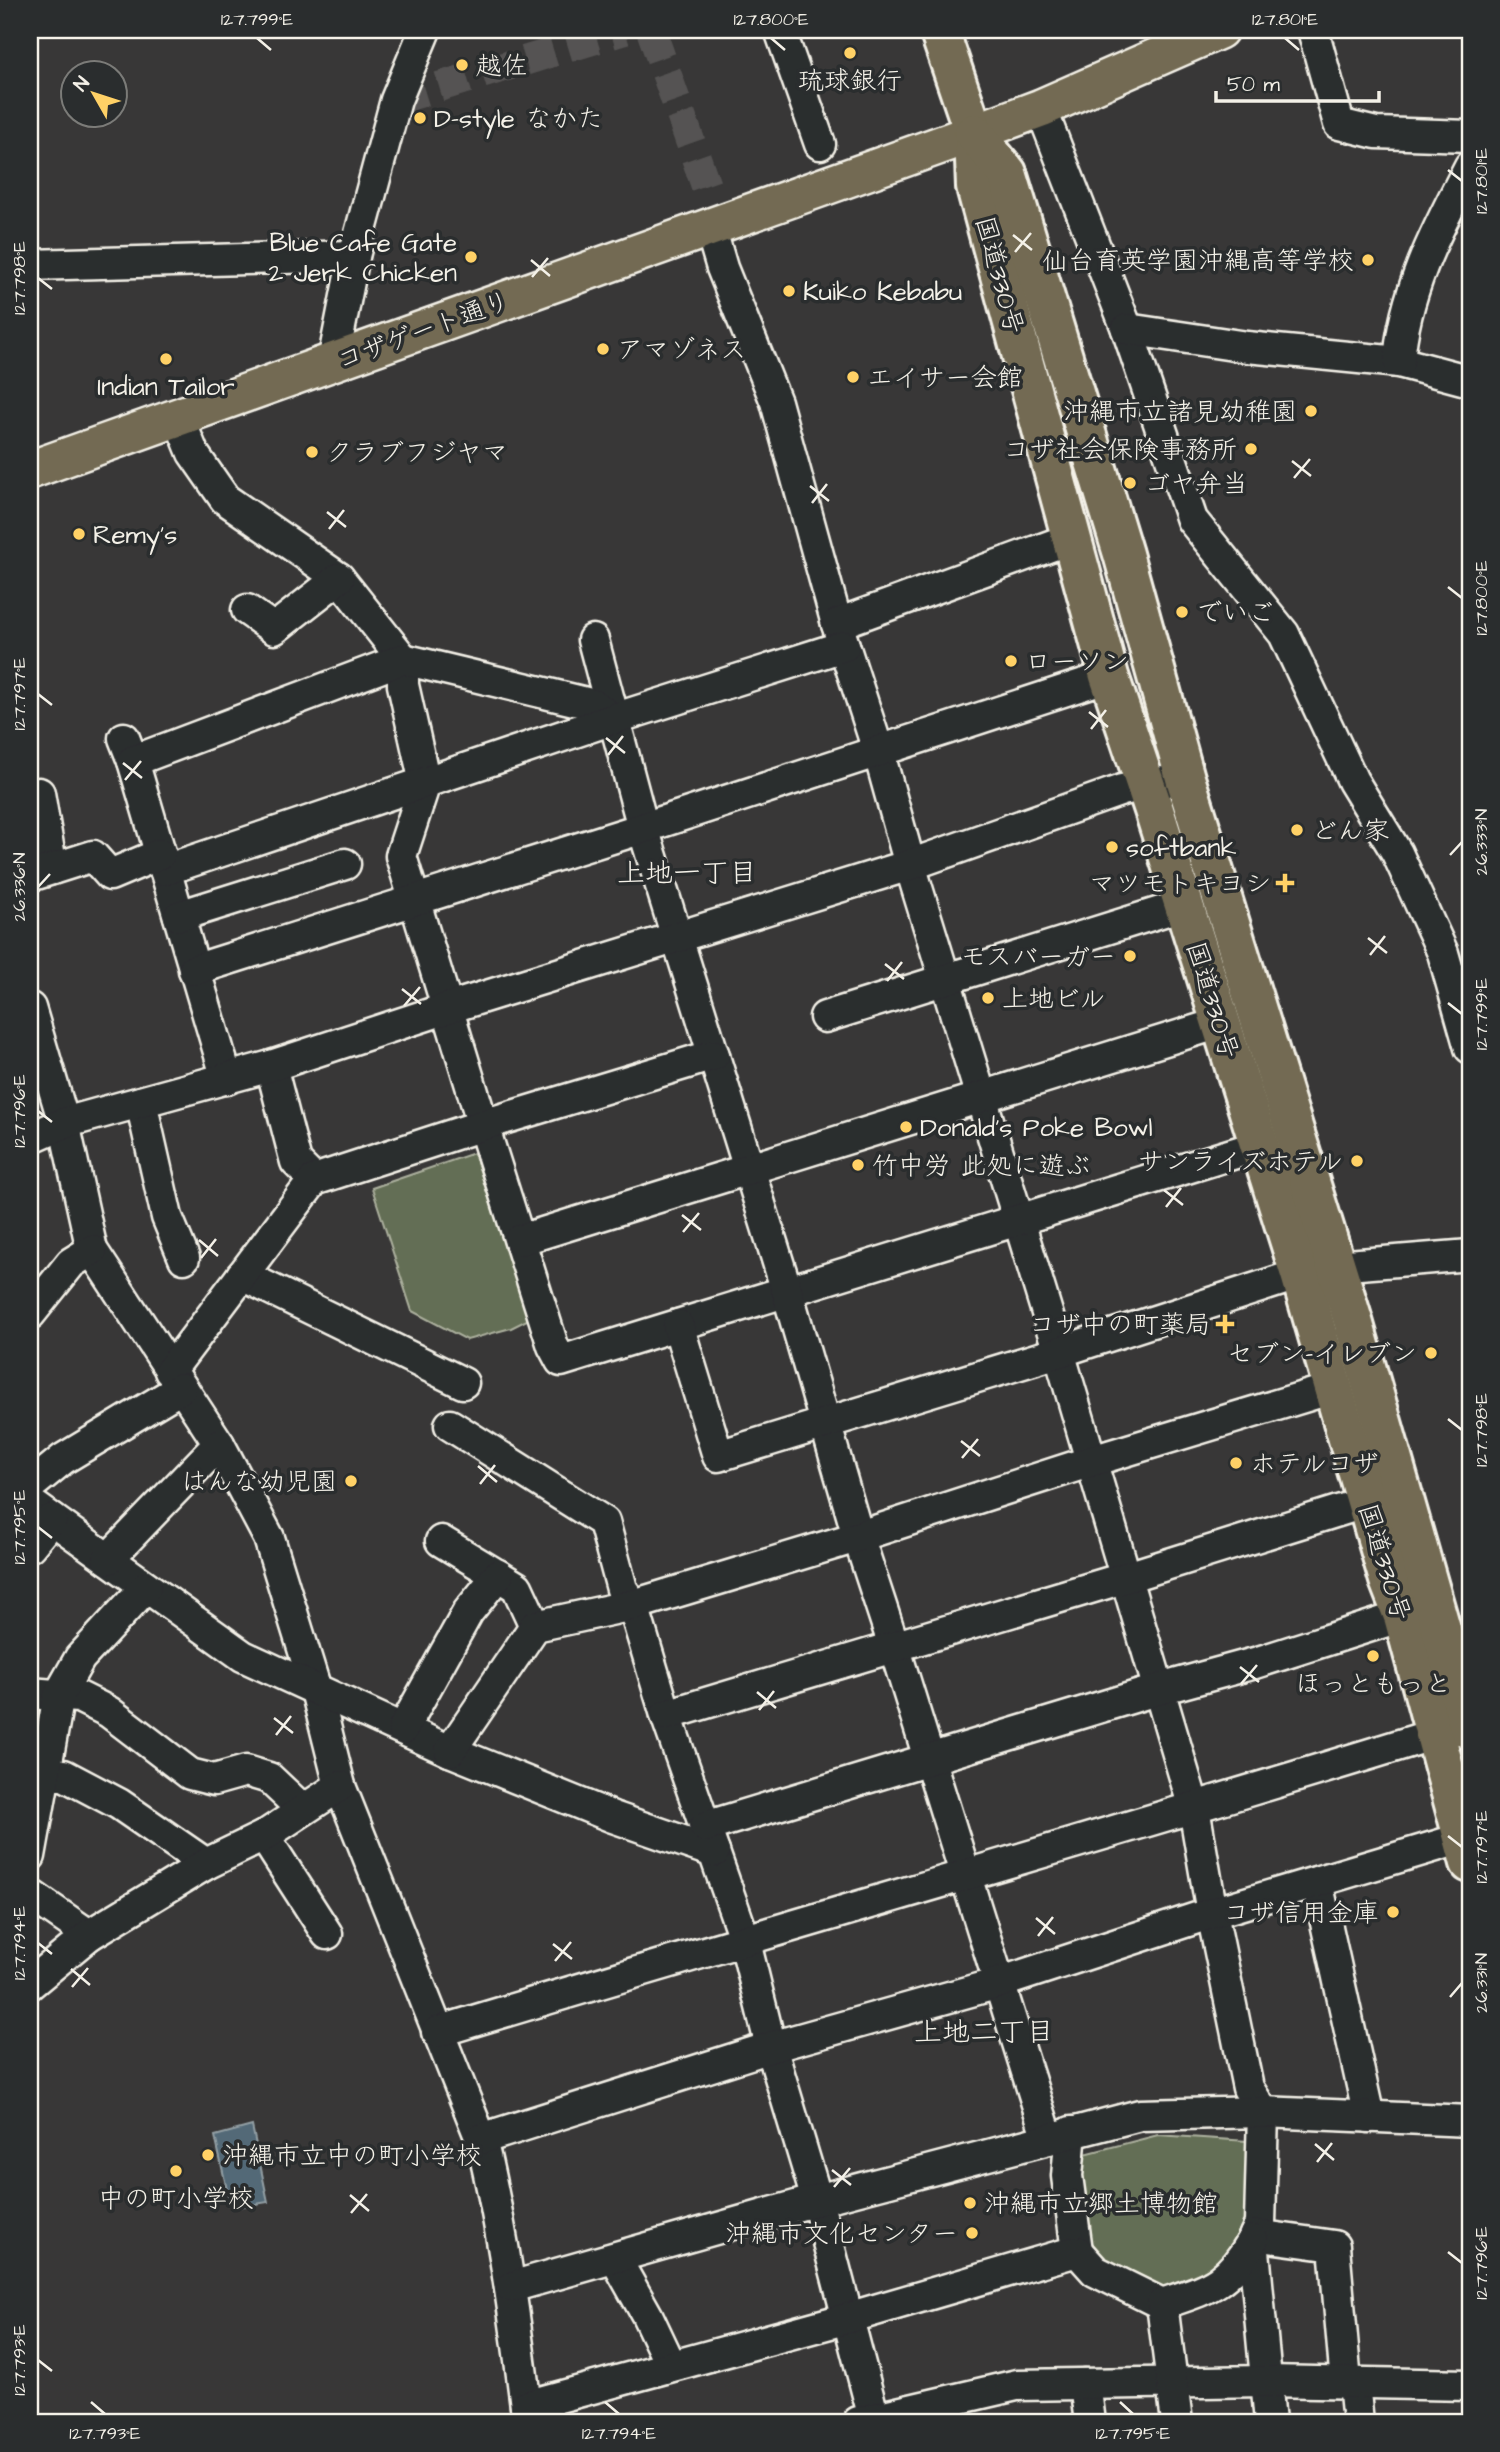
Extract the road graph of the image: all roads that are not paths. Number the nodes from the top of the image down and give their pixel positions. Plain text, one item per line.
1 (425, 30) edge
2 (780, 30) edge
3 (939, 30) edge
4 (1219, 30) edge
5 (1313, 30) edge
6 (1041, 108) junction
7 (974, 134) junction
8 (1470, 136) edge
9 (820, 144) dead end
10 (1470, 166) edge
11 (710, 227) junction
12 (354, 256) junction
13 (30, 265) edge
14 (1127, 329) junction
15 (333, 362) junction
16 (1399, 362) junction
17 (1470, 381) edge
18 (178, 416) junction
19 (30, 470) edge
20 (1072, 538) junction
21 (339, 578) junction
22 (247, 610) dead end
23 (841, 635) junction
24 (593, 640) dead end
25 (403, 659) junction
26 (1109, 676) junction
27 (613, 719) junction
28 (878, 750) junction
29 (1185, 778) junction
30 (425, 783) junction
31 (1144, 785) junction
32 (39, 793) dead end
33 (643, 828) junction
34 (163, 862) junction
35 (345, 864) dead end
36 (909, 865) junction
37 (41, 872) edge
38 (415, 899) junction
39 (1183, 905) junction
40 (179, 916) junction
41 (678, 938) junction
42 (194, 970) junction
43 (945, 980) junction
44 (30, 1008) edge
45 (448, 1008) junction
46 (825, 1017) dead end
47 (1220, 1023) junction
48 (1470, 1048) edge
49 (714, 1055) junction
50 (271, 1066) junction
51 (227, 1079) junction
52 (981, 1096) junction
53 (141, 1102) junction
54 (64, 1123) junction
55 (483, 1125) junction
56 (30, 1138) edge
57 (1258, 1146) junction
58 (748, 1168) junction
59 (314, 1180) junction
60 (1018, 1218) junction
61 (520, 1240) junction
62 (92, 1250) junction
63 (1470, 1255) edge
64 (184, 1258) dead end
65 (1317, 1270) junction
66 (242, 1275) junction
67 (788, 1291) junction
68 (30, 1314) edge
69 (677, 1325) junction
70 (1059, 1352) junction
71 (176, 1379) junction
72 (463, 1383) dead end
73 (1333, 1388) junction
74 (827, 1424) junction
75 (450, 1425) dead end
76 (219, 1444) junction
77 (1092, 1461) junction
78 (30, 1486) edge
79 (1367, 1502) junction
80 (41, 1511) edge
81 (858, 1536) junction
82 (440, 1541) dead end
83 (30, 1546) edge
84 (108, 1559) junction
85 (498, 1575) junction
86 (1127, 1577) junction
87 (146, 1587) junction
88 (633, 1605) junction
89 (1419, 1611) junction
90 (535, 1626) junction
91 (894, 1646) junction
92 (1160, 1689) junction
93 (316, 1690) junction
94 (44, 1694) edge
95 (666, 1715) junction
96 (403, 1729) junction
97 (1453, 1732) edge
98 (450, 1751) junction
99 (928, 1760) junction
100 (37, 1774) edge
101 (340, 1786) junction
102 (1194, 1808) junction
103 (303, 1810) junction
104 (264, 1836) junction
105 (710, 1840) junction
106 (1466, 1850) edge
107 (30, 1856) edge
108 (206, 1864) junction
109 (965, 1874) junction
110 (1317, 1882) junction
111 (30, 1894) edge
112 (1212, 1913) junction
113 (327, 1934) dead end
114 (89, 1935) junction
115 (744, 1938) junction
116 (999, 1983) junction
117 (30, 1984) edge
118 (437, 2032) junction
119 (771, 2047) junction
120 (1264, 2112) junction
121 (1369, 2117) junction
122 (1470, 2121) edge
123 (1059, 2136) junction
124 (481, 2139) junction
125 (817, 2200) junction
126 (1254, 2238) junction
127 (1077, 2251) junction
128 (615, 2258) junction
129 (511, 2287) junction
130 (1162, 2304) junction
131 (849, 2318) junction
132 (671, 2367) junction
133 (1266, 2381) junction
134 (1350, 2383) junction
135 (1085, 2384) junction
136 (1171, 2384) junction
137 (1470, 2385) edge
138 (527, 2414) edge
139 (869, 2421) edge
140 (1090, 2422) edge
141 (1177, 2422) edge
142 (1270, 2422) edge
143 (1358, 2422) edge

1 - 12 street
2 - 9 street
3 - 7 highway, 国道330号
4 - 6 main road, コザゲート通り
5 - 8 street
6 - 7 main road, コザゲート通り
6 - 14 street
7 - 11 main road, コザゲート通り
7 - 20 highway, 国道330号
7 - 29 highway, 国道330号
10 - 16 street
11 - 15 main road, コザゲート通り
11 - 23 street
12 - 13 street
12 - 15 street
14 - 16 street
14 - 48 street
15 - 18 main road, コザゲート通り
16 - 17 street
18 - 19 main road, コザゲート通り
18 - 21 street
20 - 23 street
20 - 26 highway, 国道330号
21 - 22 street
21 - 25 street
23 - 27 street
23 - 28 street
24 - 27 street
25 - 27 street
25 - 30 street
25 - 34 street
26 - 28 street
26 - 31 highway, 国道330号
27 - 30 street
27 - 33 street
28 - 33 street
28 - 36 street
29 - 31 street
29 - 65 highway, 国道330号
30 - 34 street
30 - 38 street
31 - 36 street
31 - 39 highway, 国道330号
32 - 37 street
33 - 38 street
33 - 41 street
34 - 37 street
34 - 40 street
35 - 40 street
36 - 41 street
36 - 43 street
38 - 42 street
38 - 45 street
39 - 43 street
39 - 47 highway, 国道330号
40 - 42 street
41 - 45 street
41 - 49 street
42 - 51 street
43 - 46 street
43 - 52 street
44 - 54 street
45 - 50 street
45 - 55 street
47 - 52 street
47 - 57 highway, 国道330号
49 - 55 street
49 - 58 street
50 - 51 street
50 - 59 street
51 - 53 street
52 - 58 street
52 - 60 street
53 - 54 street
53 - 64 street
54 - 56 street
54 - 62 street
55 - 59 street
55 - 61 street
57 - 60 street
57 - 65 highway, 国道330号
58 - 61 street
58 - 67 street
59 - 66 street
60 - 67 street
60 - 70 street
61 - 69 street
62 - 68 street
62 - 71 street
63 - 65 street
65 - 70 street
65 - 73 highway, 国道330号
65 - 89 highway, 国道330号
66 - 71 street
66 - 72 street
67 - 69 street
67 - 74 street
69 - 74 street
70 - 74 street
70 - 77 street
71 - 76 street
71 - 78 street
73 - 77 street
73 - 79 highway, 国道330号
74 - 81 street
75 - 88 street
76 - 84 street
76 - 93 street
77 - 81 street
77 - 86 street
79 - 86 street
79 - 89 highway, 国道330号
80 - 83 street
80 - 84 street
81 - 88 street
81 - 91 street
82 - 85 street
84 - 87 street
85 - 90 street
85 - 96 street
86 - 91 street
86 - 92 street
87 - 93 street
87 - 94 street
88 - 90 street
88 - 95 street
89 - 92 street
89 - 97 highway, 国道330号
90 - 98 street
91 - 95 street
91 - 99 street
92 - 99 street
92 - 102 street
93 - 96 street
93 - 101 street
94 - 100 street
94 - 103 street
95 - 105 street
96 - 98 street
97 - 102 street
97 - 106 highway, 国道330号
98 - 105 street
99 - 105 street
99 - 109 street
100 - 107 street
100 - 108 street
101 - 103 street
101 - 118 street
102 - 109 street
102 - 112 street
103 - 104 street
104 - 108 street
104 - 113 street
105 - 115 street
106 - 110 street
108 - 114 street
109 - 115 street
109 - 116 street
110 - 112 street
110 - 121 street
111 - 114 street
112 - 116 street
112 - 120 street
114 - 117 street
115 - 118 street
115 - 119 street
116 - 119 street
116 - 123 street
118 - 124 street
119 - 124 street
119 - 125 street
120 - 121 street
120 - 123 street
120 - 126 street
121 - 122 street
123 - 125 street
123 - 127 street
124 - 129 street
125 - 128 street
125 - 131 street
126 - 130 street
126 - 133 street
126 - 134 street
127 - 130 street
127 - 131 street
128 - 129 street
128 - 132 street
129 - 138 street
130 - 136 street
131 - 132 street
131 - 139 street
132 - 138 street
133 - 134 street
133 - 136 street
133 - 142 street
134 - 137 street
134 - 143 street
135 - 136 street
135 - 139 street
135 - 140 street
136 - 141 street

